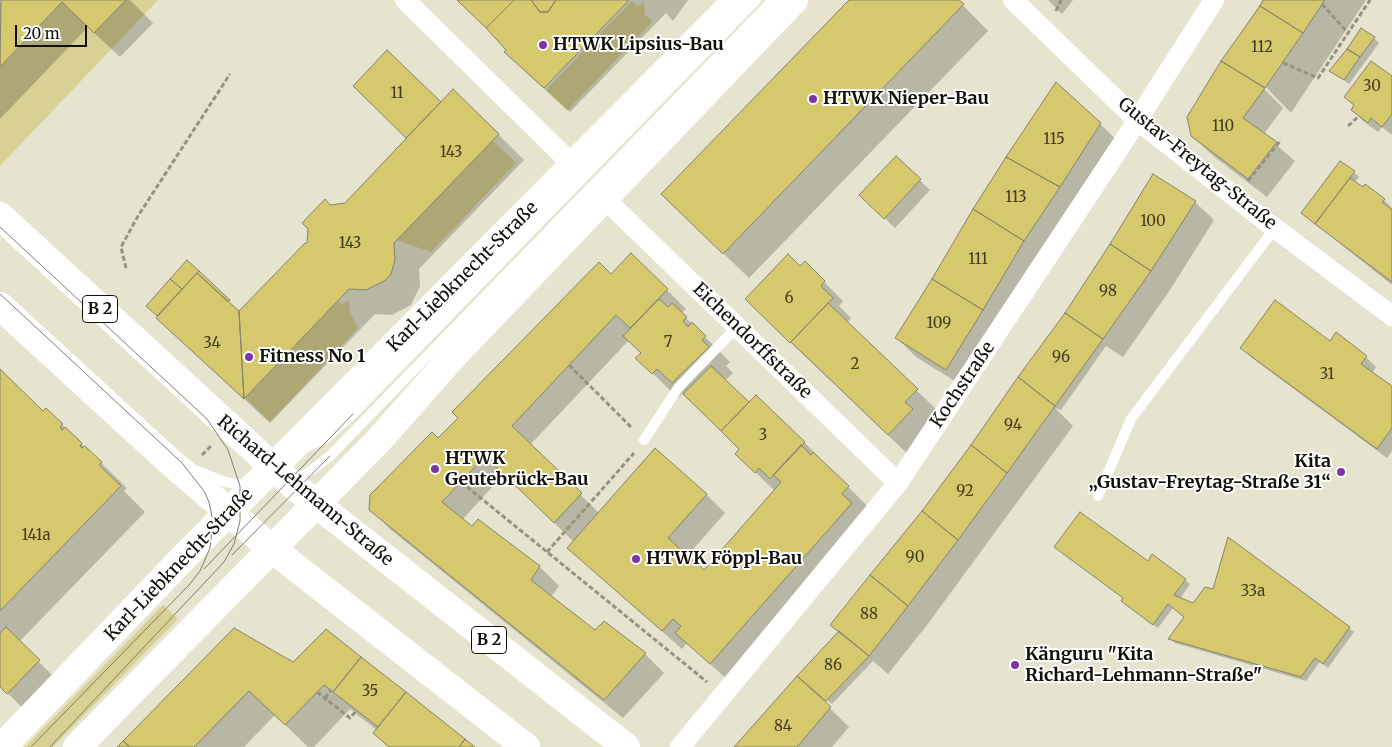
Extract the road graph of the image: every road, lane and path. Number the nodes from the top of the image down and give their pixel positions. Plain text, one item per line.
1 (405, 0) edge
2 (736, 0) edge
3 (756, 0) edge
4 (773, 0) edge
5 (794, 0) edge
6 (1013, 0) edge
7 (1214, 0) edge
8 (1370, 0) edge
9 (1322, 4) dead end
10 (1348, 32) junction
11 (1283, 63) dead end
12 (230, 74) dead end
13 (1359, 116) dead end
14 (1137, 120) junction
15 (1348, 126) dead end
16 (1280, 140) dead end
17 (574, 166) junction
18 (1236, 198) junction
19 (605, 199) junction
20 (0, 216) edge
21 (1275, 228) junction
22 (126, 268) dead end
23 (0, 306) edge
24 (1392, 316) edge
25 (737, 327) junction
26 (569, 365) dead end
27 (141, 436) junction
28 (217, 439) dead end
29 (644, 440) junction
30 (201, 457) dead end
31 (275, 476) junction
32 (461, 482) dead end
33 (898, 483) junction
34 (1098, 496) dead end
35 (316, 504) junction
36 (229, 512) junction
37 (272, 549) junction
38 (547, 552) junction
39 (703, 679) dead end
40 (331, 690) dead end
41 (317, 692) dead end
42 (325, 698) junction
43 (357, 710) dead end
44 (2, 744) edge
45 (78, 747) edge
46 (526, 747) edge
47 (626, 747) edge
48 (680, 747) edge

1 - 17 street
2 - 17 main road, Karl-Liebknecht-Straße
3 - 31 lane
4 - 31 lane
5 - 19 main road
6 - 14 street, Gustav-Freytag-Straße
7 - 14 street, Kochstraße
8 - 10 path
9 - 10 path
10 - 11 path
12 - 22 path
13 - 15 path
14 - 18 street, Gustav-Freytag-Straße
14 - 33 street, Kochstraße
16 - 18 path
17 - 31 main road, Karl-Liebknecht-Straße
18 - 21 street, Gustav-Freytag-Straße
19 - 25 street, Eichendorffstraße
19 - 35 main road
20 - 31 main road, Richard-Lehmann-Straße / B 2
21 - 24 street, Gustav-Freytag-Straße
21 - 34 lane
23 - 27 main road
25 - 29 lane
25 - 33 street, Eichendorffstraße
26 - 29 path
27 - 31 lane
27 - 36 main road
28 - 30 path
29 - 38 path
31 - 35 main road, Richard-Lehmann-Straße / B 2
31 - 36 main road, Karl-Liebknecht-Straße
32 - 38 path
33 - 48 street, Kochstraße
35 - 37 main road
35 - 47 main road, Richard-Lehmann-Straße / B 2
36 - 37 main road
36 - 44 main road, Karl-Liebknecht-Straße
37 - 45 main road
37 - 46 main road
38 - 39 path
40 - 42 path
41 - 42 path
42 - 43 path

